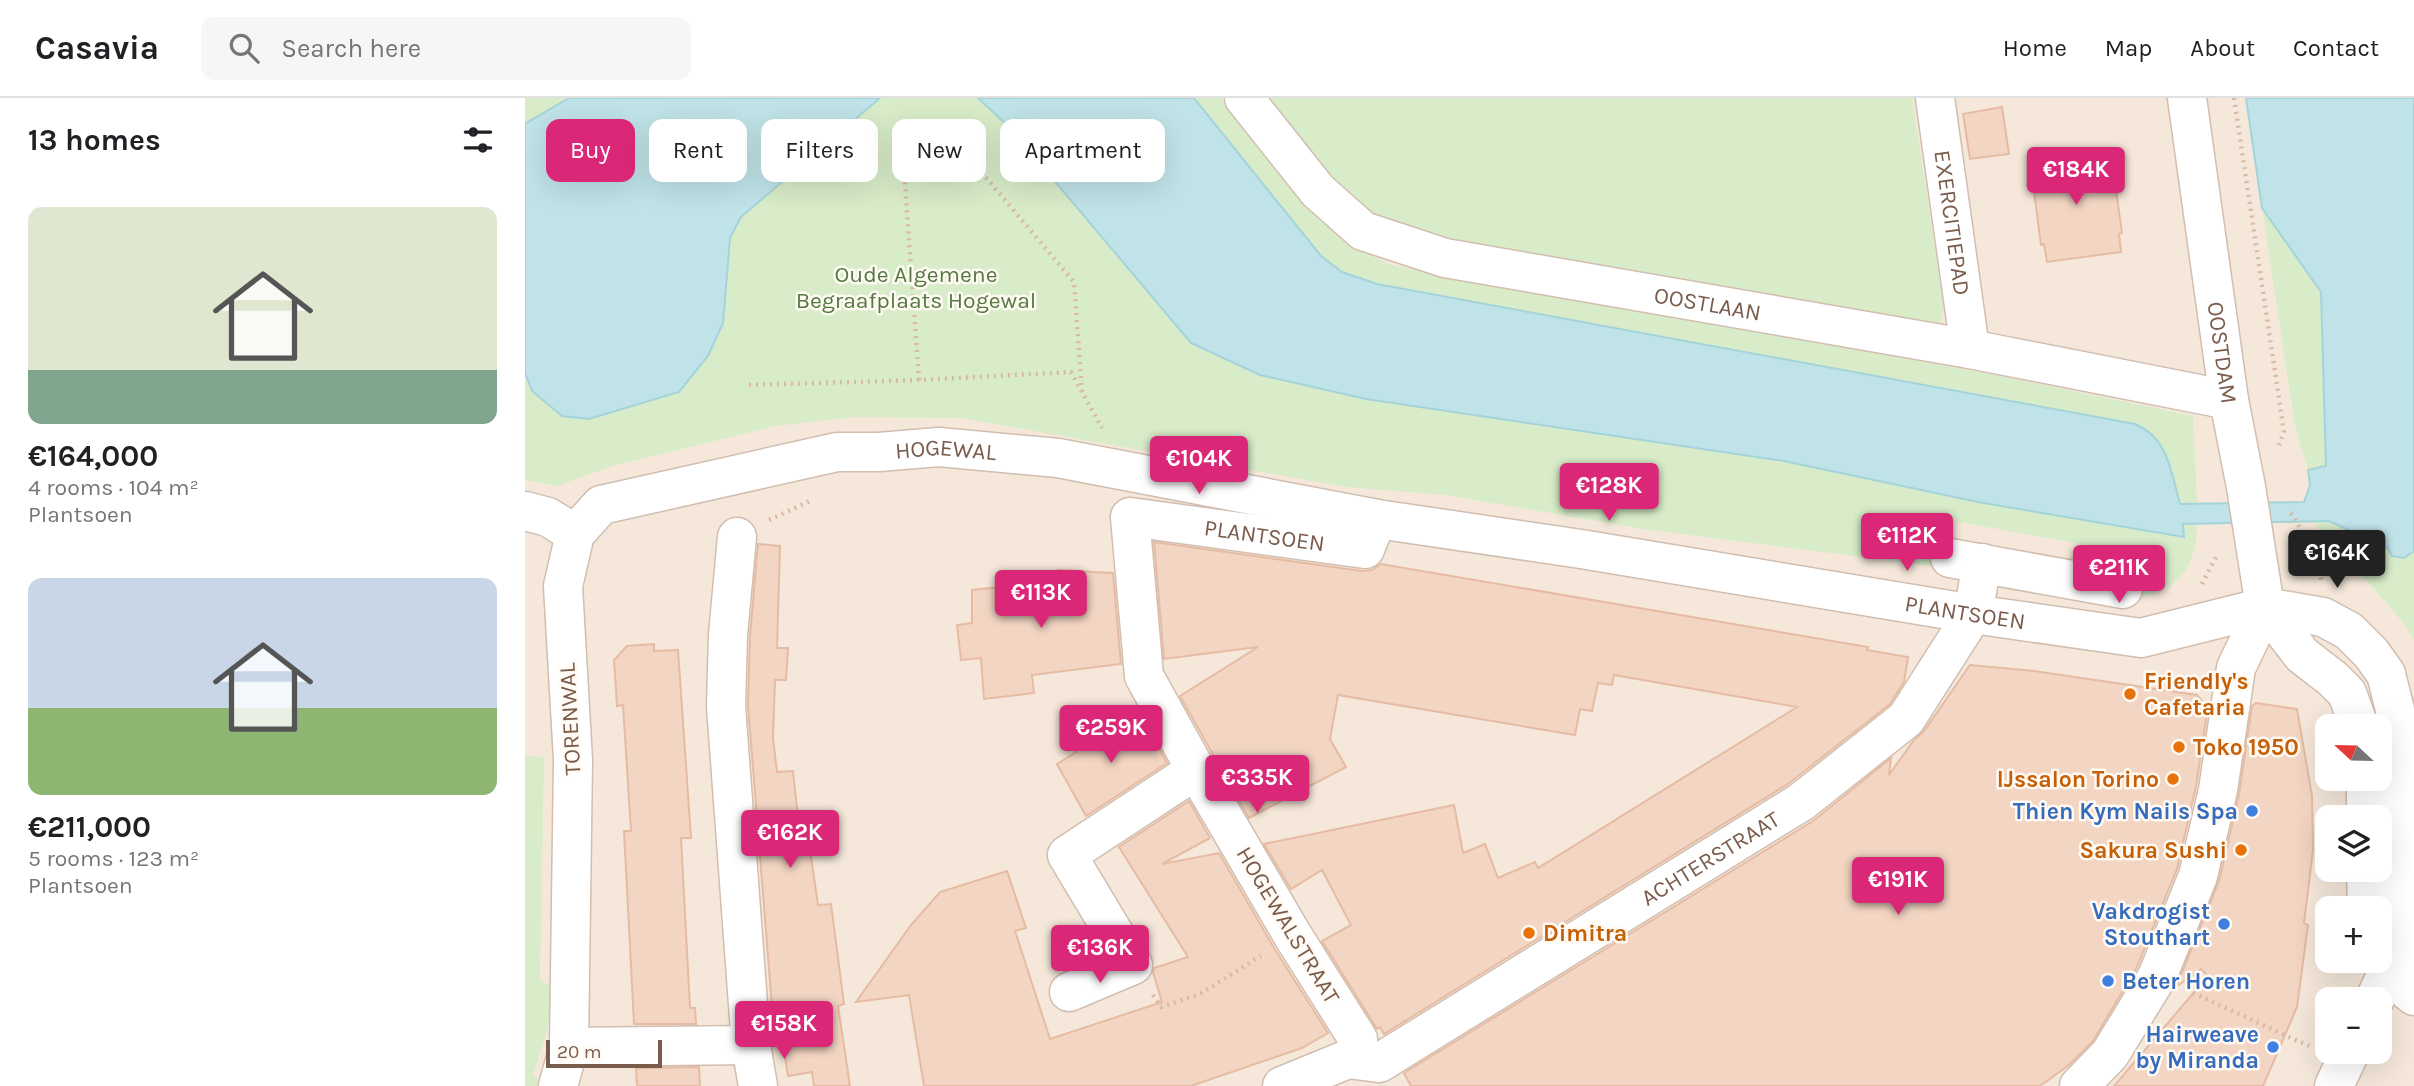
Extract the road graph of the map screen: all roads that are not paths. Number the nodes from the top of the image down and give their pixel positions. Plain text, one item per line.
1 (1244, 98) edge
2 (1935, 98) edge
3 (2187, 98) edge
4 (1970, 349) junction
5 (2229, 400) junction
6 (741, 473) joint
7 (1153, 477) joint
8 (525, 510) edge
9 (1377, 519) junction
10 (575, 534) junction
11 (737, 537) dead end
12 (1133, 557) joint
13 (2123, 589) dead end
14 (2265, 607) junction
15 (1973, 614) junction
16 (2405, 712) edge
17 (2355, 714) edge
18 (1196, 770) junction
19 (2384, 896) edge
20 (2392, 910) edge
21 (2414, 940) edge
22 (1069, 992) dead end
23 (751, 1045) junction
24 (569, 1047) junction
25 (1376, 1069) edge
26 (558, 1086) edge
27 (758, 1086) edge
28 (1282, 1086) edge
29 (2079, 1086) edge

1 - 4 street, OOSTLAAN
2 - 4 street, EXERCITIEPAD
3 - 5 street, OOSTDAM
4 - 5 street, OOSTLAAN
5 - 14 street, OOSTDAM
6 - 7 street, HOGEWAL
6 - 10 street, TORENWAL
7 - 9 street, PLANTSOEN
8 - 10 street
9 - 12 street, PLANTSOEN
9 - 15 street, PLANTSOEN
10 - 24 street, TORENWAL
11 - 23 street
12 - 18 street, HOGEWALSTRAAT
13 - 15 street
14 - 15 street, PLANTSOEN
14 - 16 street, PLANTSOEN
14 - 17 street
14 - 29 street
15 - 25 street, ACHTERSTRAAT
16 - 19 street, PLANTSOEN
18 - 22 street
18 - 25 street, HOGEWALSTRAAT
20 - 21 street
23 - 24 street
23 - 27 street
24 - 26 street, TORENWAL
25 - 28 street, ACHTERSTRAAT

